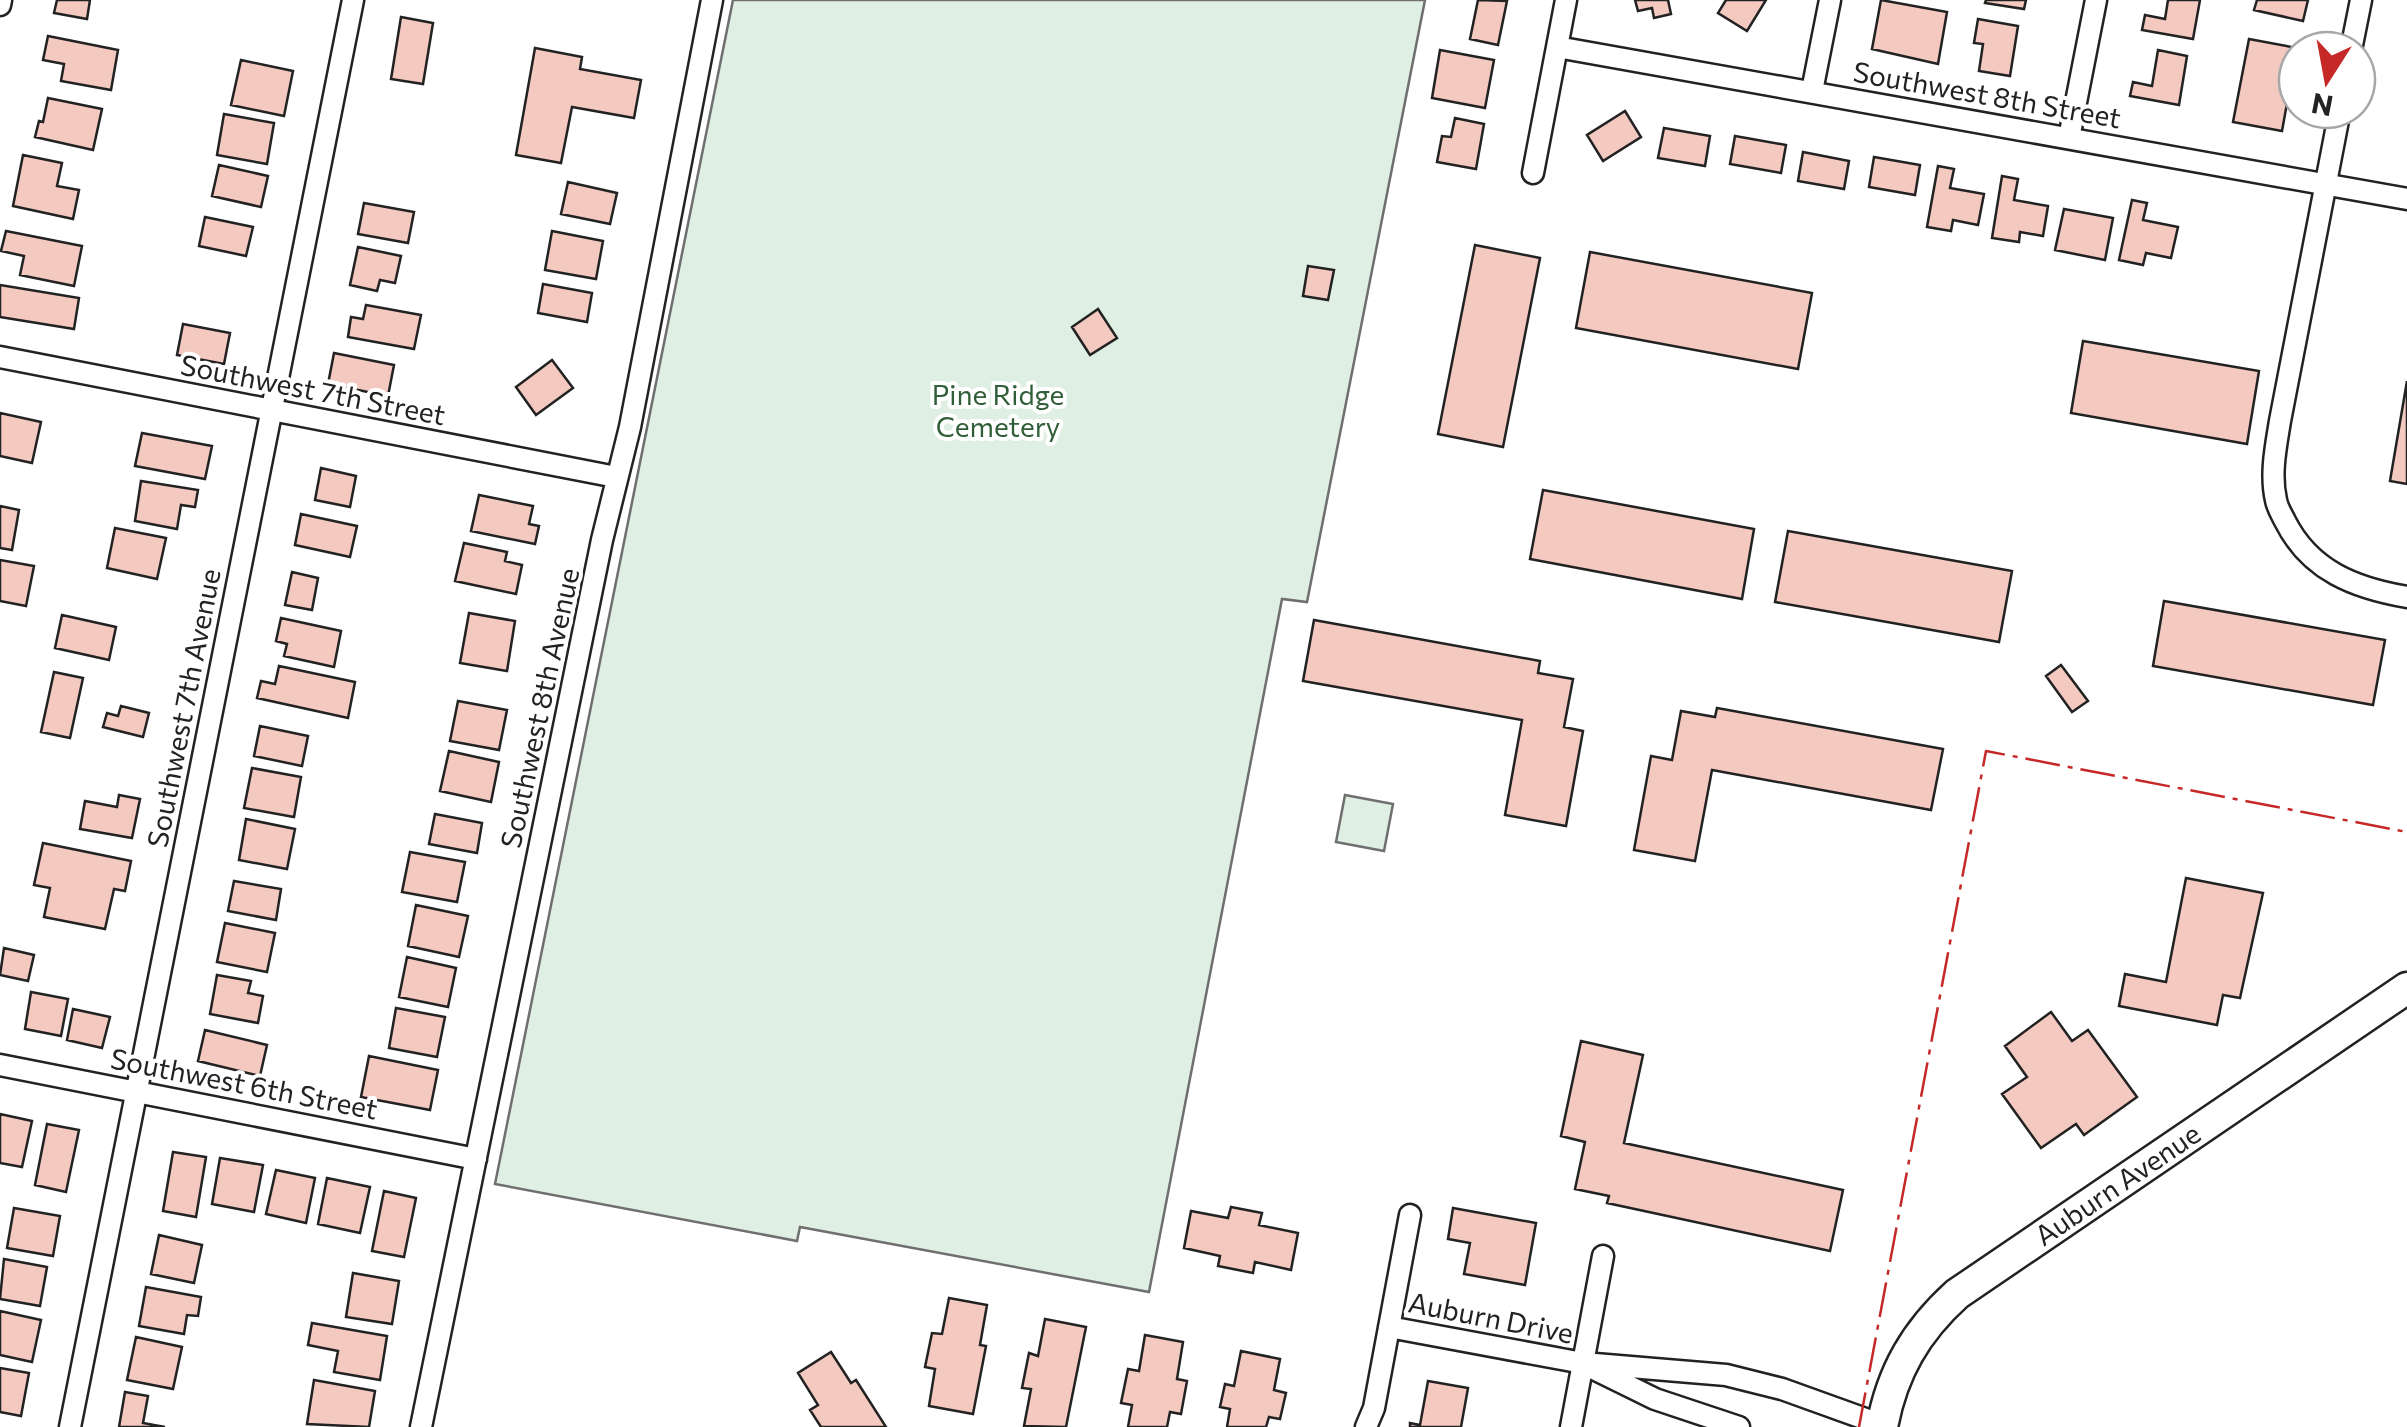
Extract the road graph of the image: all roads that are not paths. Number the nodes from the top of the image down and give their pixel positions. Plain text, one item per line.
1 (353, 0) edge
2 (712, 0) edge
3 (1566, 0) edge
4 (1830, 0) edge
5 (2096, 0) edge
6 (2361, 0) edge
7 (2356, 30) edge
8 (1557, 47) junction
9 (1812, 92) junction
10 (2336, 130) edge
11 (2069, 138) junction
12 (1533, 173) dead end
13 (2325, 185) junction
14 (2407, 199) edge
15 (0, 358) edge
16 (272, 410) junction
17 (616, 477) junction
18 (2407, 596) edge
19 (2407, 988) edge
20 (0, 1065) edge
21 (134, 1089) junction
22 (476, 1159) junction
23 (1410, 1215) dead end
24 (1604, 1256) dead end
25 (1389, 1327) junction
26 (1583, 1363) junction
27 (1882, 1426) edge
28 (70, 1427) edge
29 (421, 1427) edge
30 (1366, 1427) edge
31 (1571, 1427) edge
32 (1739, 1427) edge

1 - 16 street, Southwest 7th Avenue
2 - 17 street, Southwest 8th Avenue
3 - 8 street
4 - 9 street
5 - 11 street
6 - 7 street
8 - 9 street, Southwest 8th Street
8 - 12 street
9 - 11 street, Southwest 8th Street
10 - 13 street
11 - 13 street, Southwest 8th Street
13 - 14 street, Southwest 8th Street
13 - 18 street
15 - 16 street, Southwest 7th Street
16 - 17 street, Southwest 7th Street
16 - 21 street, Southwest 7th Avenue
17 - 22 street, Southwest 8th Avenue
19 - 27 street, Auburn Avenue
20 - 21 street, Southwest 6th Street
21 - 22 street, Southwest 6th Street
21 - 28 street, Southwest 7th Avenue
22 - 29 street, Southwest 8th Avenue
23 - 25 street
24 - 26 street
25 - 26 street, Auburn Drive
25 - 30 street
26 - 27 street, Auburn Drive
26 - 31 street
26 - 32 street, Auburn Drive

